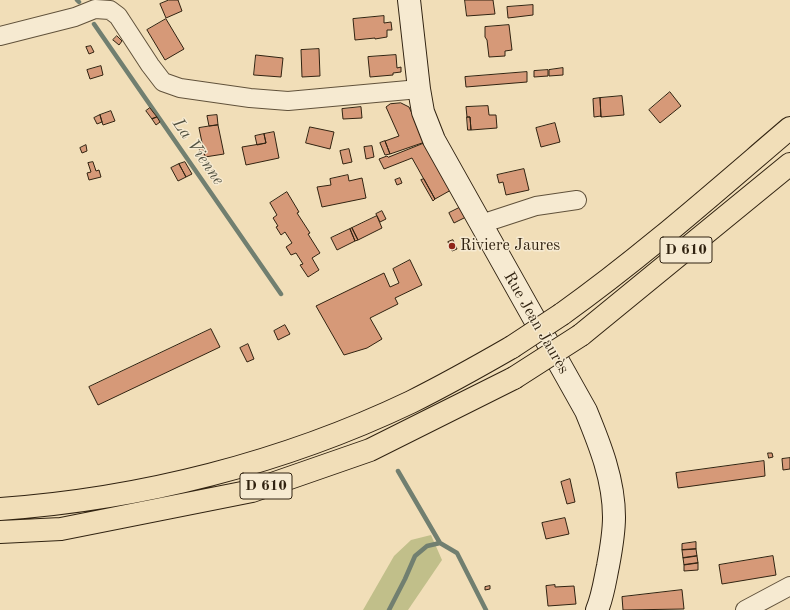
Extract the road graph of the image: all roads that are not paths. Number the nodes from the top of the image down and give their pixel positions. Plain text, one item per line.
1 (410, 0) edge
2 (0, 36) edge
3 (419, 89) junction
4 (790, 123) edge
5 (790, 128) edge
6 (770, 145) junction
7 (790, 164) edge
8 (790, 167) edge
9 (768, 183) junction
10 (577, 200) dead end
11 (481, 224) junction
12 (0, 509) edge
13 (0, 532) edge
14 (790, 586) edge
15 (597, 609) edge
16 (745, 610) edge

1 - 3 street, Rue Jean Jaurès
2 - 3 street
3 - 11 street, Rue Jean Jaurès
4 - 6 highway
5 - 6 highway, D 610
6 - 12 highway, D 610, bridge
7 - 9 highway, D 610
8 - 9 highway
9 - 13 highway, D 610, bridge
10 - 11 street
11 - 15 street, Rue Jean Jaurès
14 - 16 street

